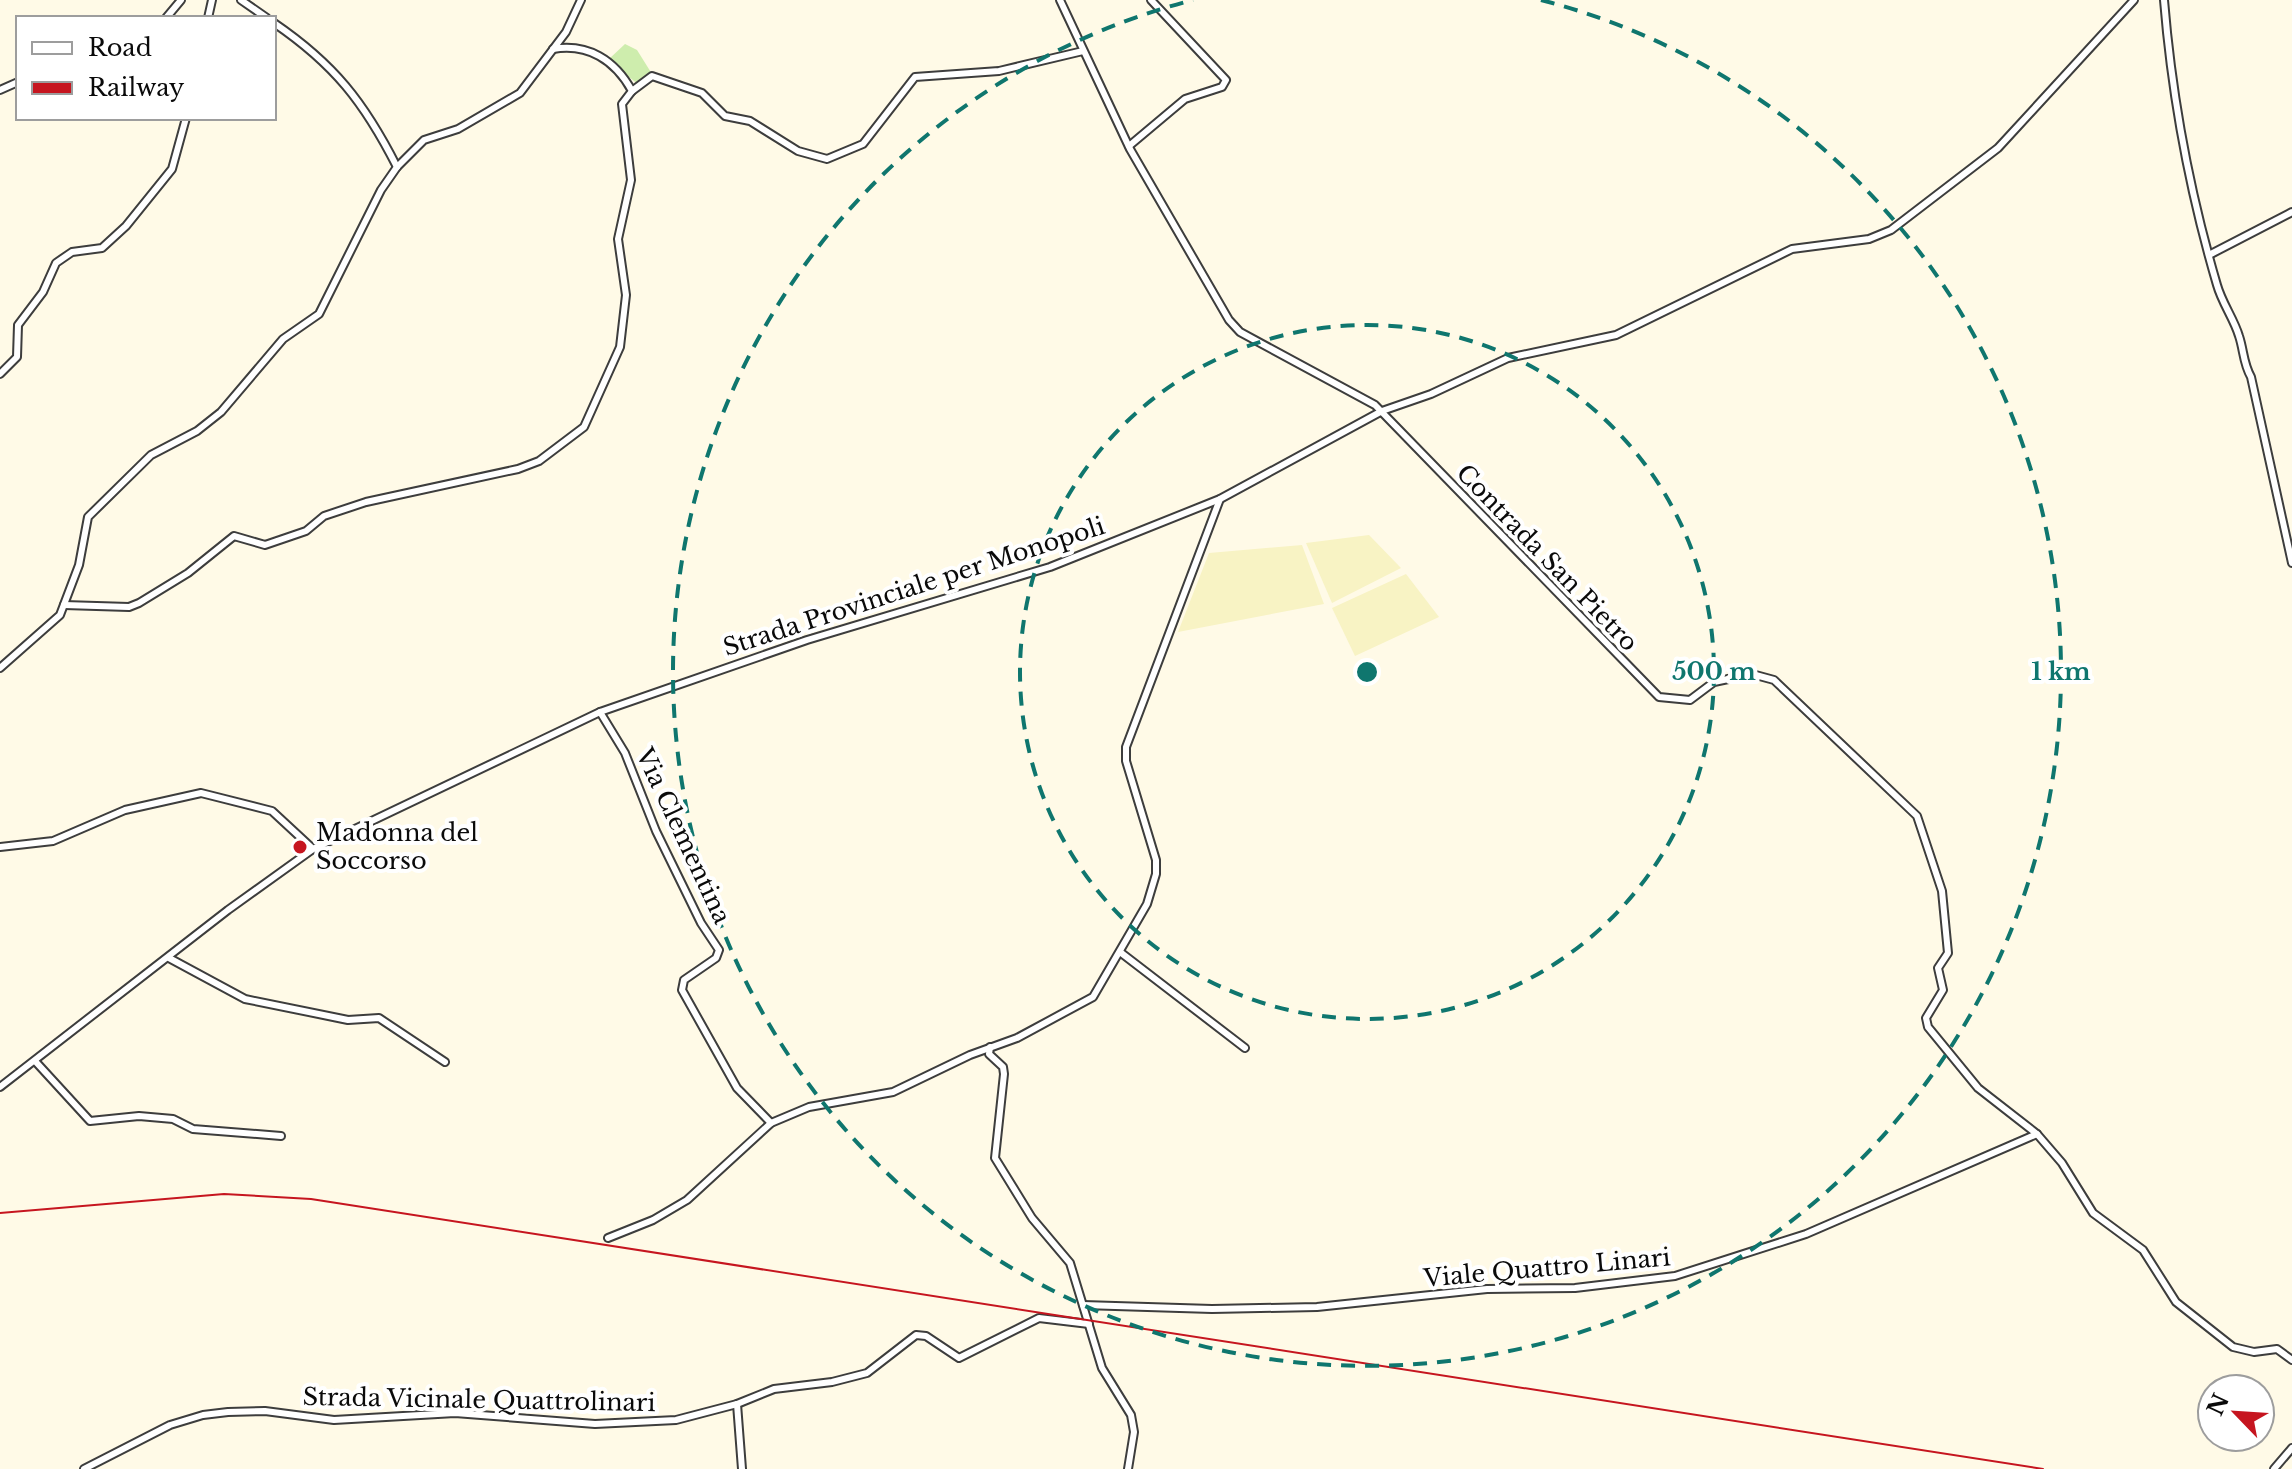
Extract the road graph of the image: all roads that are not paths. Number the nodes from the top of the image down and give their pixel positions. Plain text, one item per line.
1 (181, 0) edge
2 (241, 0) edge
3 (581, 0) edge
4 (1060, 0) edge
5 (1151, 0) edge
6 (2134, 0) edge
7 (2164, 0) edge
8 (168, 16) edge
9 (264, 16) edge
10 (276, 24) edge
11 (553, 49) junction
12 (1083, 51) junction
13 (632, 91) junction
14 (185, 120) edge
15 (1129, 146) junction
16 (397, 167) junction
17 (2292, 212) edge
18 (2209, 255) junction
19 (0, 374) edge
20 (1382, 411) junction
21 (1220, 499) junction
22 (2292, 563) edge
23 (64, 605) junction
24 (0, 668) edge
25 (600, 712) junction
26 (0, 847) edge
27 (313, 849) junction
28 (1120, 952) junction
29 (169, 958) junction
30 (990, 1047) junction
31 (1245, 1048) dead end
32 (35, 1061) junction
33 (445, 1062) dead end
34 (0, 1087) edge
35 (771, 1123) junction
36 (2037, 1134) junction
37 (281, 1136) dead end
38 (608, 1238) dead end
39 (1083, 1305) junction
40 (1089, 1324) junction
41 (2292, 1360) edge
42 (737, 1404) junction
43 (2292, 1448) edge
44 (84, 1469) edge
45 (742, 1469) edge
46 (1128, 1469) edge
47 (2274, 1469) edge

1 - 8 street
2 - 9 street
3 - 11 street
4 - 12 street, Contrada San Pietro
5 - 15 street
6 - 20 street, Strada Provinciale per Monopoli
7 - 18 street
10 - 16 street
11 - 13 street
11 - 16 street
12 - 13 street
12 - 15 street, Contrada San Pietro
13 - 23 street
14 - 19 street
15 - 20 street, Contrada San Pietro
16 - 23 street
17 - 18 street
18 - 22 street
20 - 21 street, Strada Provinciale per Monopoli
20 - 36 street, Contrada San Pietro
21 - 25 street, Strada Provinciale per Monopoli
21 - 28 street
23 - 24 street
25 - 27 street, Strada Provinciale per Monopoli
25 - 35 street, Via Clementina
26 - 27 street
27 - 29 street, Strada Provinciale per Monopoli
28 - 30 street
28 - 31 street
29 - 32 street, Strada Provinciale per Monopoli
29 - 33 street
30 - 35 street
30 - 39 street
32 - 34 street, Strada Provinciale per Monopoli
32 - 37 street
35 - 38 street
36 - 39 street, Viale Quattro Linari
36 - 41 street, Contrada San Pietro
39 - 40 street
40 - 42 street, Strada Vicinale Quattrolinari
40 - 46 street
42 - 44 street, Strada Vicinale Quattrolinari
42 - 45 street
43 - 47 street

